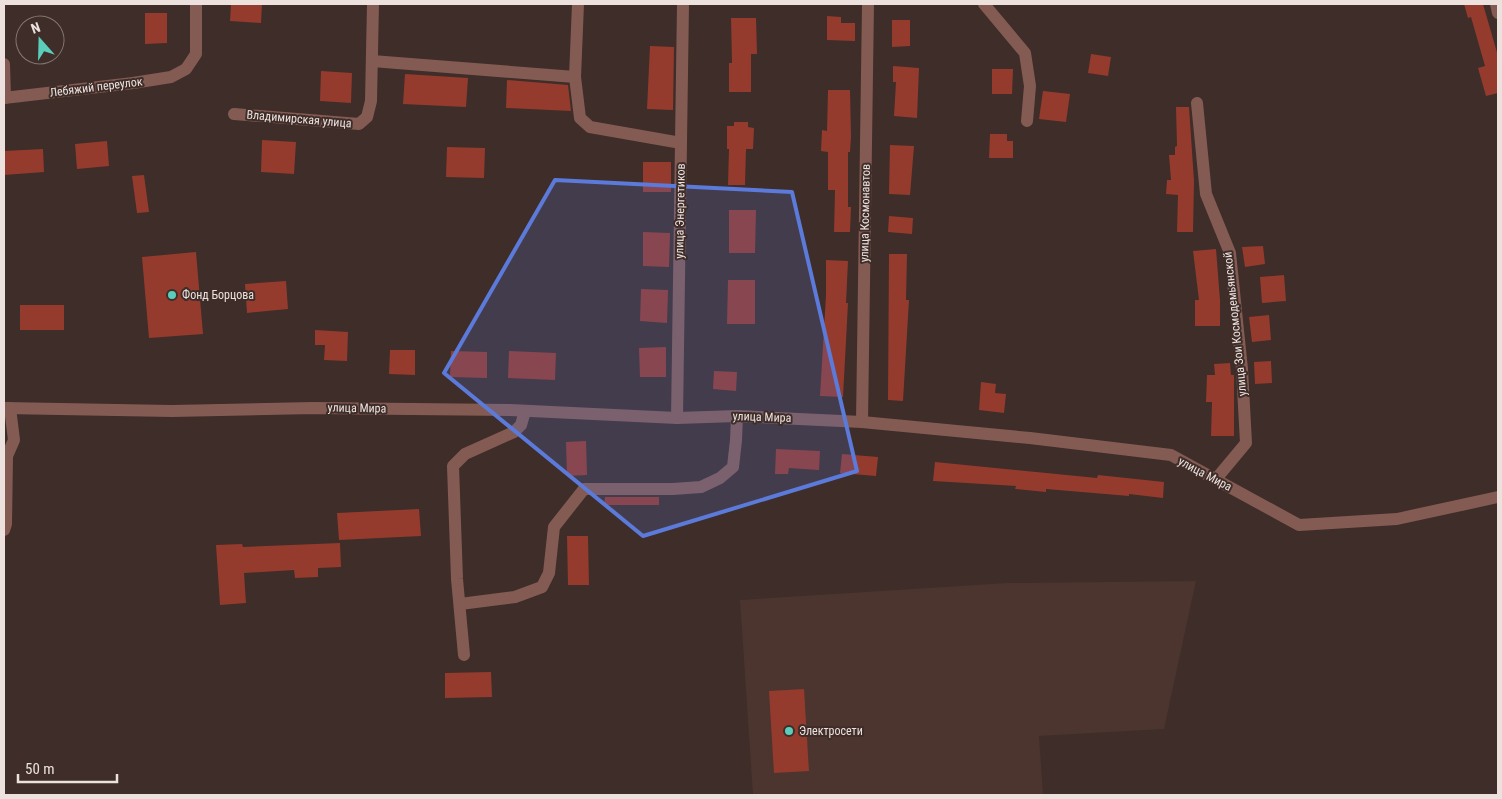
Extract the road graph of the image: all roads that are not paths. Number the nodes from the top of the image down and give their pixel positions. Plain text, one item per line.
1 (196, 4) edge
2 (373, 4) edge
3 (578, 4) edge
4 (683, 4) edge
5 (868, 4) edge
6 (984, 4) edge
7 (1496, 4) edge
8 (1498, 13) edge
9 (372, 61) junction
10 (4, 64) edge
11 (575, 77) junction
12 (4, 98) edge
13 (1197, 103) dead end
14 (234, 114) dead end
15 (1027, 121) dead end
16 (681, 143) junction
17 (7, 408) edge
18 (526, 411) junction
19 (738, 416) junction
20 (677, 418) junction
21 (862, 422) junction
22 (1216, 479) junction
23 (1498, 497) edge
24 (4, 530) edge
25 (460, 604) junction
26 (464, 655) dead end

1 - 12 street, Лебяжий переулок
2 - 9 street, Владимирская улица
3 - 11 street
4 - 16 street, улица Энергетиков
5 - 21 street, улица Космонавтов
6 - 15 street
7 - 8 street
9 - 11 street
9 - 14 street, Владимирская улица
10 - 12 street
11 - 16 street
13 - 22 street, улица Зои Космодемьянской
16 - 20 street, улица Энергетиков
17 - 18 street, улица Мира
17 - 24 street
18 - 20 street, улица Мира
18 - 25 street
19 - 20 street, улица Мира
19 - 21 street, улица Мира
19 - 25 street
21 - 22 street, улица Мира
22 - 23 street, улица Мира
25 - 26 street

